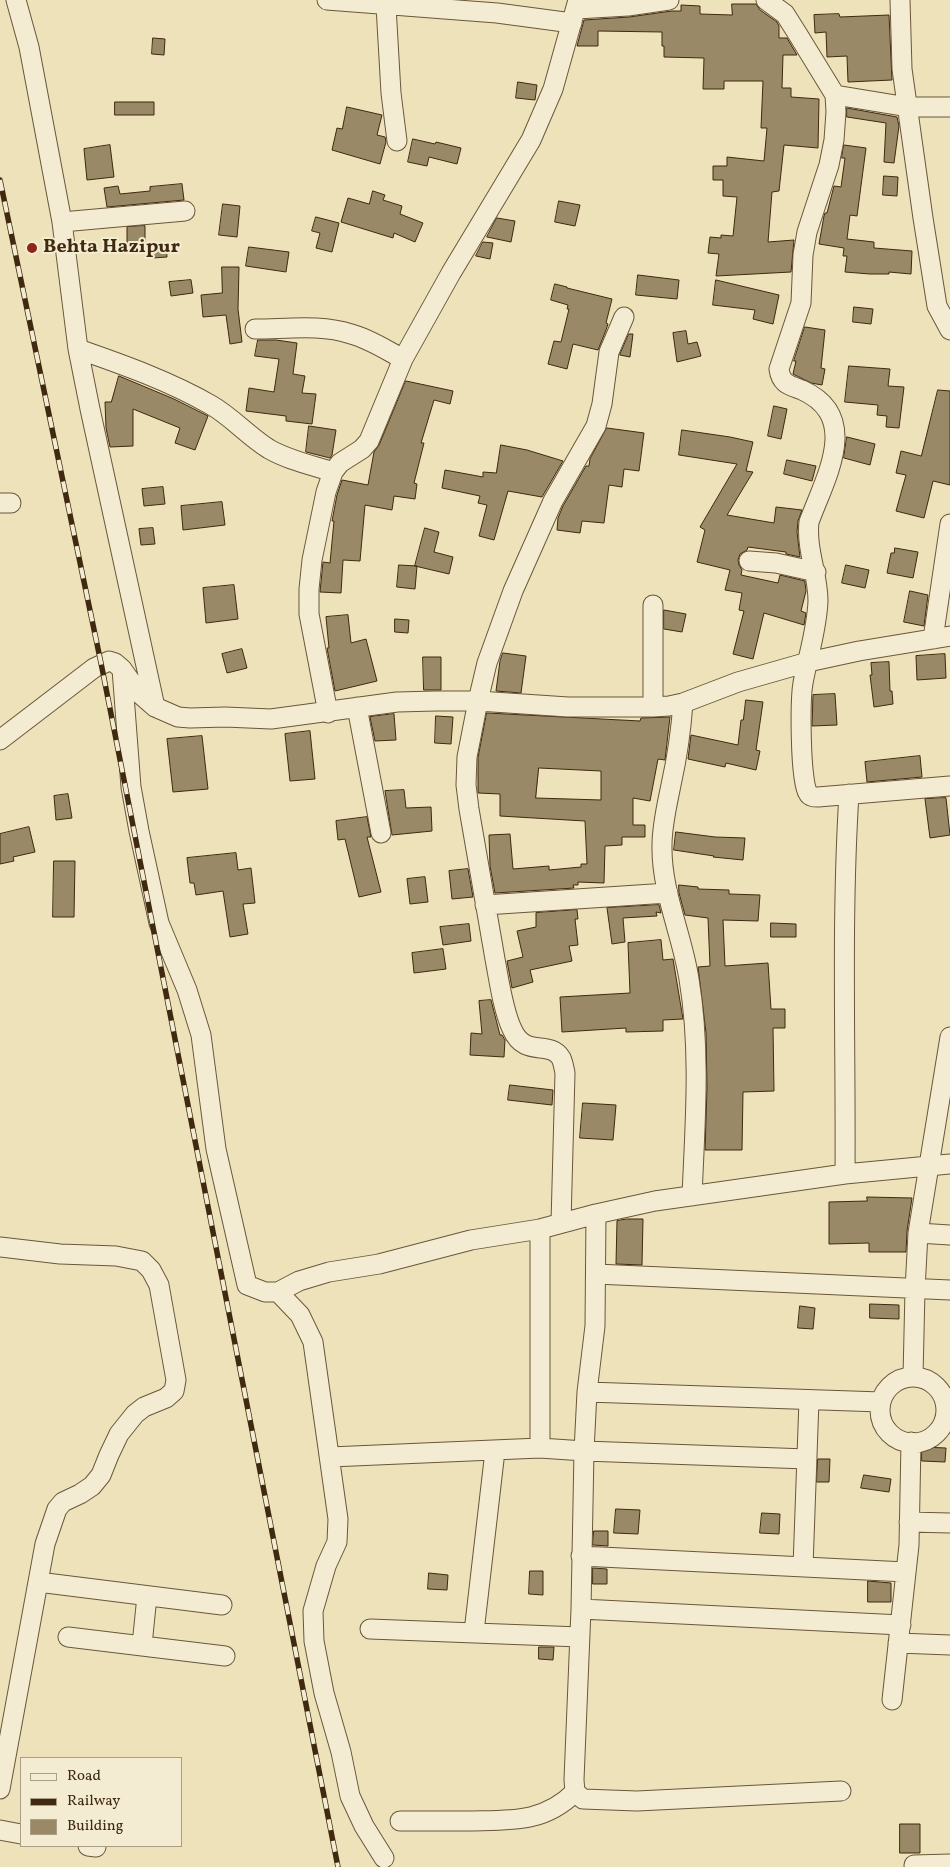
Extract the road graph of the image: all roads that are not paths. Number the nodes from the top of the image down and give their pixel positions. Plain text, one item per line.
1 (16, 0) edge
2 (327, 0) edge
3 (669, 0) edge
4 (766, 0) edge
5 (900, 0) edge
6 (443, 4) edge
7 (386, 6) junction
8 (785, 7) edge
9 (575, 11) edge
10 (835, 95) junction
11 (908, 107) junction
12 (950, 107) edge
13 (397, 141) dead end
14 (184, 211) dead end
15 (62, 222) junction
16 (624, 317) dead end
17 (255, 329) dead end
18 (950, 330) edge
19 (78, 349) junction
20 (403, 359) junction
21 (333, 472) junction
22 (950, 524) edge
23 (749, 561) dead end
24 (816, 572) junction
25 (653, 605) dead end
26 (942, 637) edge
27 (808, 662) junction
28 (122, 669) junction
29 (478, 701) junction
30 (683, 703) junction
31 (357, 707) junction
32 (653, 707) junction
33 (155, 708) junction
34 (328, 713) junction
35 (0, 740) edge
36 (950, 786) edge
37 (848, 794) junction
38 (381, 833) dead end
39 (668, 893) junction
40 (485, 905) junction
41 (950, 1037) edge
42 (950, 1164) edge
43 (928, 1166) junction
44 (845, 1174) junction
45 (692, 1196) junction
46 (596, 1214) junction
47 (562, 1223) junction
48 (540, 1229) junction
49 (918, 1233) junction
50 (950, 1236) edge
51 (0, 1247) edge
52 (596, 1274) junction
53 (914, 1290) junction
54 (950, 1290) edge
55 (278, 1292) junction
56 (913, 1377) junction
57 (587, 1392) junction
58 (809, 1400) junction
59 (881, 1402) junction
60 (948, 1403) edge
61 (911, 1442) junction
62 (540, 1448) junction
63 (495, 1451) junction
64 (584, 1452) junction
65 (330, 1457) junction
66 (807, 1458) junction
67 (909, 1522) junction
68 (950, 1523) edge
69 (581, 1556) junction
70 (803, 1567) junction
71 (906, 1572) junction
72 (38, 1582) junction
73 (146, 1596) junction
74 (222, 1605) dead end
75 (581, 1609) junction
76 (370, 1629) dead end
77 (474, 1632) junction
78 (899, 1634) junction
79 (68, 1637) dead end
80 (580, 1637) junction
81 (142, 1645) junction
82 (950, 1645) edge
83 (225, 1656) dead end
84 (892, 1700) dead end
85 (0, 1789) edge
86 (841, 1791) dead end
87 (575, 1792) junction
88 (400, 1821) dead end
89 (0, 1830) edge
90 (20, 1834) edge
91 (384, 1858) dead end
92 (950, 1864) edge
93 (914, 1865) dead end

1 - 15 street
2 - 7 street
3 - 9 street
4 - 8 street
5 - 11 street
6 - 7 street
6 - 9 street
7 - 13 street
8 - 10 street
9 - 20 street
10 - 11 street
10 - 24 street
11 - 12 street
11 - 18 street
14 - 15 street
15 - 19 street
16 - 29 street
17 - 20 street
19 - 21 street
19 - 33 street
20 - 21 street
21 - 34 street
22 - 26 street
23 - 24 street
24 - 27 street
25 - 32 street
26 - 27 street
27 - 30 street
27 - 37 street
28 - 33 street
28 - 35 street
28 - 55 street
29 - 31 street
29 - 32 street
29 - 40 street
30 - 32 street
30 - 39 street
31 - 34 street
31 - 38 street
33 - 34 street
36 - 37 street
37 - 44 street
39 - 40 street
39 - 45 street
40 - 47 street
41 - 43 street
42 - 43 street
43 - 44 street
43 - 49 street
44 - 45 street
45 - 46 street
46 - 47 street
46 - 52 street
47 - 48 street
48 - 55 street
48 - 62 street
49 - 50 street
49 - 53 street
51 - 72 street
52 - 53 street
52 - 57 street
53 - 54 street
53 - 56 street
55 - 65 street
56 - 59 street
56 - 60 street
57 - 58 street
57 - 64 street
58 - 59 street
58 - 66 street
59 - 61 street
60 - 61 street
61 - 67 street
62 - 63 street
62 - 64 street
63 - 65 street
63 - 77 street
64 - 66 street
64 - 69 street
65 - 91 street
66 - 70 street
67 - 68 street
67 - 71 street
69 - 70 street
69 - 75 street
70 - 71 street
71 - 78 street
72 - 73 street
72 - 85 street
73 - 74 street
73 - 81 street
75 - 78 street
75 - 80 street
76 - 77 street
77 - 80 street
78 - 82 street
78 - 84 street
79 - 81 street
80 - 87 street
81 - 83 street
86 - 87 street
87 - 88 street
89 - 90 street
92 - 93 street

